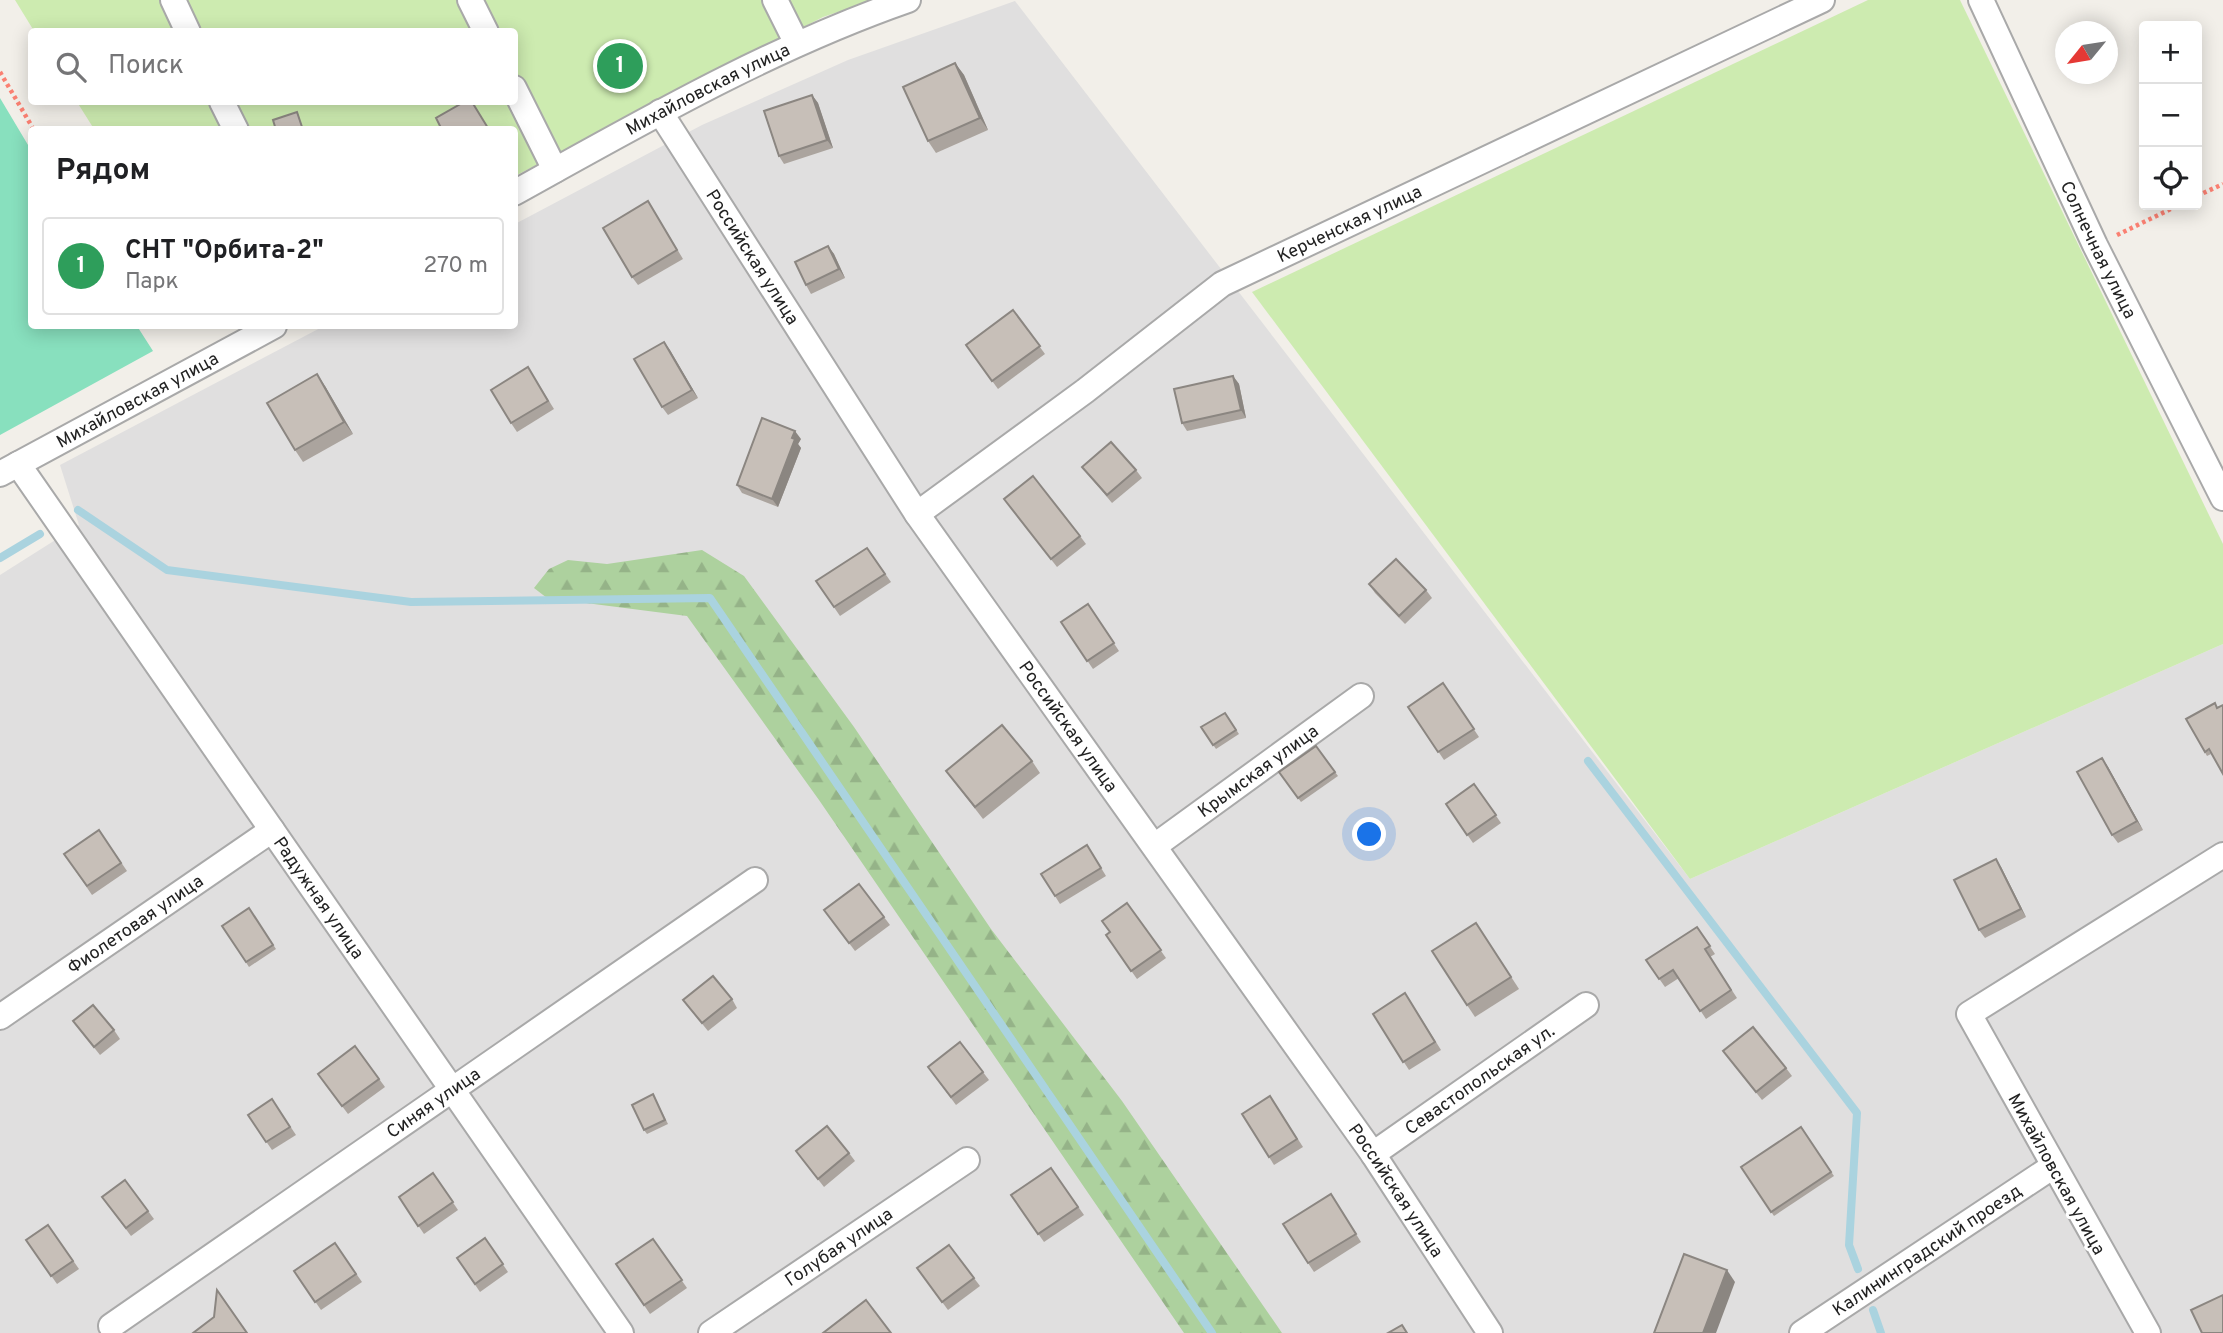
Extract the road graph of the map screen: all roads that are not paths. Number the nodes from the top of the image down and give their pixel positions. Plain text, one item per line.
1 (173, 0) edge
2 (470, 0) edge
3 (775, 0) edge
4 (908, 0) edge
5 (1822, 0) edge
6 (1981, 0) edge
7 (186, 28) edge
8 (484, 28) edge
9 (797, 44) junction
10 (518, 96) edge
11 (224, 105) edge
12 (660, 112) junction
13 (234, 126) edge
14 (555, 170) junction
15 (518, 191) edge
16 (268, 329) edge
17 (9, 469) edge
18 (2223, 498) edge
19 (917, 514) junction
20 (1361, 696) dead end
21 (272, 830) junction
22 (1156, 845) junction
23 (2223, 855) edge
24 (755, 880) dead end
25 (1586, 1005) dead end
26 (0, 1017) edge
27 (452, 1090) junction
28 (1373, 1154) junction
29 (967, 1160) dead end
30 (2052, 1167) junction
31 (111, 1326) dead end
32 (621, 1333) edge
33 (711, 1333) edge
34 (1490, 1333) edge
35 (1802, 1333) edge
36 (2148, 1333) edge

1 - 7 street
2 - 8 street
3 - 9 street
4 - 9 street, Михайловская улица
5 - 19 street, Керченская улица
6 - 18 street, Солнечная улица
9 - 12 street, Михайловская улица
10 - 14 street
11 - 13 street
12 - 14 street, Михайловская улица
12 - 19 street, Российская улица
14 - 15 street, Михайловская улица
16 - 17 street, Михайловская улица
17 - 21 street, Радужная улица
19 - 22 street, Российская улица
20 - 22 street, Крымская улица
21 - 26 street, Фиолетовая улица
21 - 27 street, Радужная улица
22 - 28 street, Российская улица
23 - 30 street, Михайловская улица
24 - 27 street, Синяя улица
25 - 28 street, Севастопольская ул.
27 - 31 street, Синяя улица
27 - 32 street, Радужная улица
28 - 34 street, Российская улица
29 - 33 street, Голубая улица
30 - 35 street, Калининградский проезд
30 - 36 street, Михайловская улица

